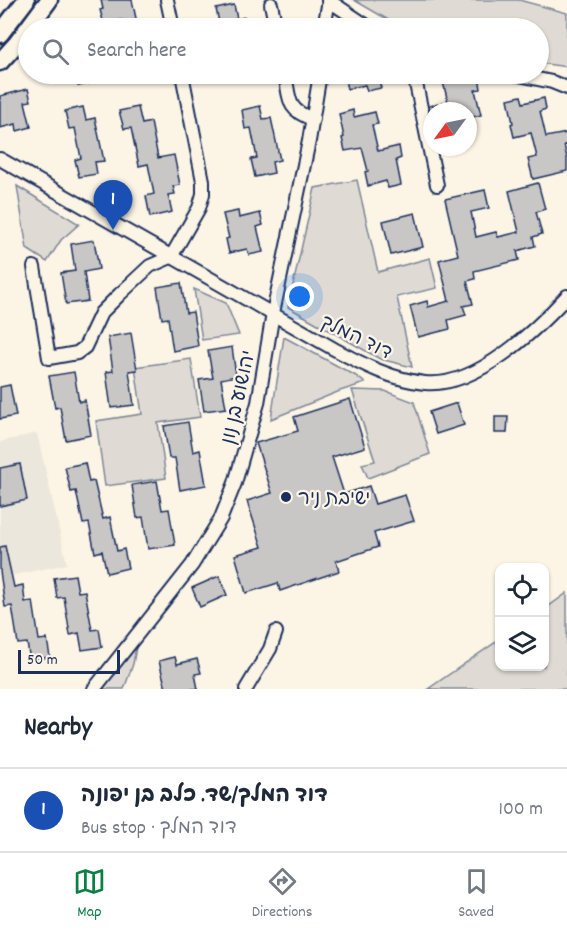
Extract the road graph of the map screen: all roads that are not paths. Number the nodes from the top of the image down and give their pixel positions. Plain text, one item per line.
1 (26, 0) edge
2 (49, 0) edge
3 (167, 0) edge
4 (328, 0) edge
5 (272, 4) dead end
6 (36, 18) edge
7 (171, 18) edge
8 (274, 18) edge
9 (325, 18) edge
10 (355, 18) edge
11 (0, 34) edge
12 (18, 43) edge
13 (0, 62) edge
14 (549, 81) edge
15 (184, 84) edge
16 (287, 84) edge
17 (318, 84) edge
18 (416, 84) edge
19 (567, 88) edge
20 (313, 119) junction
21 (0, 159) edge
22 (437, 186) dead end
23 (171, 257) junction
24 (34, 267) dead end
25 (567, 296) edge
26 (273, 313) junction
27 (276, 632) dead end
28 (94, 689) edge
29 (246, 689) edge

1 - 11 street
2 - 6 street
3 - 7 street
4 - 9 street
4 - 10 street
5 - 8 street
12 - 13 street
14 - 19 street
15 - 23 street
16 - 20 street
17 - 20 street, יהושוע בן נון
18 - 22 street
20 - 26 street, יהושוע בן נון
21 - 23 street, דוד המלך
23 - 24 street
23 - 26 street, דוד המלך
25 - 26 street, דוד המלך
26 - 28 street, יהושוע בן נון
27 - 29 street

